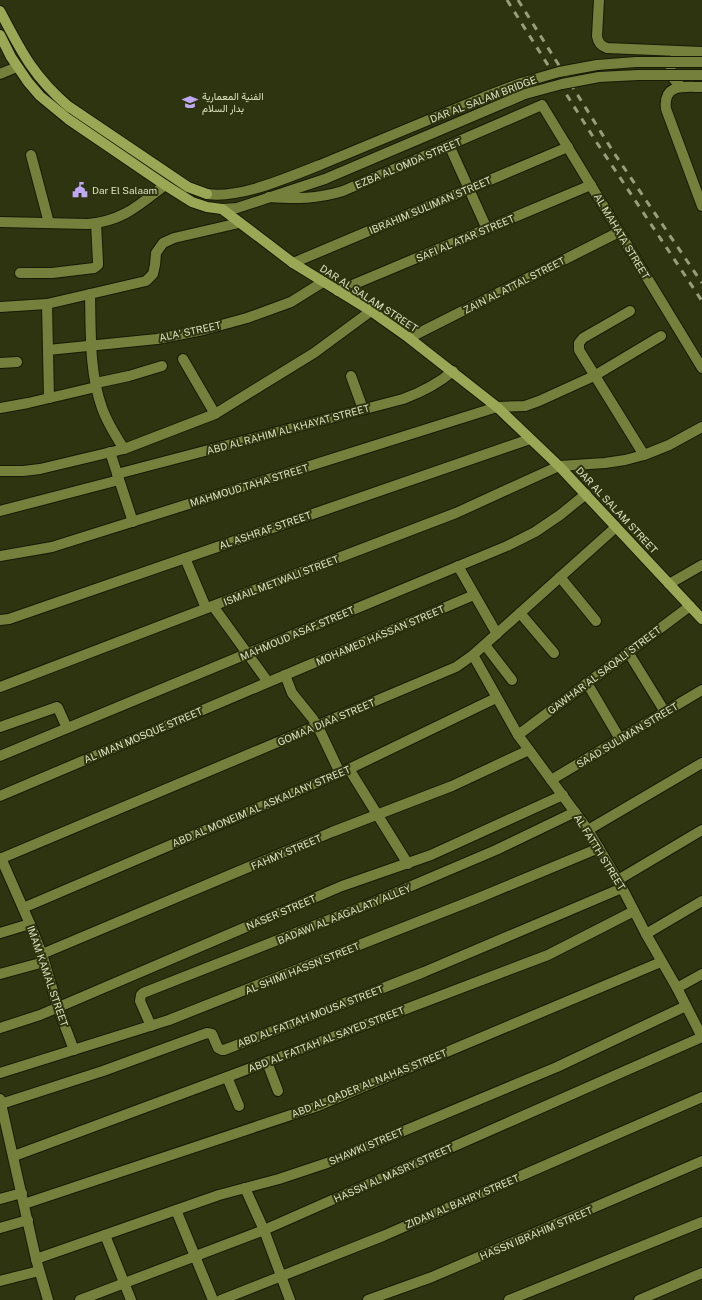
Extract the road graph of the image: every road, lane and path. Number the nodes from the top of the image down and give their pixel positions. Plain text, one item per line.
1 (599, 0) edge
2 (0, 11) edge
3 (0, 35) edge
4 (683, 51) junction
5 (702, 52) edge
6 (702, 62) edge
7 (17, 67) junction
8 (0, 74) edge
9 (702, 75) edge
10 (682, 87) junction
11 (702, 87) edge
12 (542, 105) joint
13 (449, 146) junction
14 (568, 147) junction
15 (32, 155) dead end
16 (165, 185) junction
17 (591, 185) junction
18 (469, 189) junction
19 (207, 194) joint
20 (269, 197) junction
21 (702, 206) edge
22 (222, 209) junction
23 (0, 222) edge
24 (49, 223) junction
25 (96, 223) junction
26 (238, 223) junction
27 (487, 229) junction
28 (619, 232) junction
29 (293, 263) junction
30 (20, 273) dead end
31 (323, 282) junction
32 (338, 291) junction
33 (90, 294) junction
34 (48, 304) junction
35 (0, 307) edge
36 (370, 311) junction
37 (630, 311) dead end
38 (661, 336) dead end
39 (409, 338) junction
40 (91, 346) junction
41 (48, 350) junction
42 (183, 359) dead end
43 (17, 362) dead end
44 (0, 363) edge
45 (162, 366) dead end
46 (702, 368) edge
47 (453, 372) junction
48 (351, 376) dead end
49 (594, 376) junction
50 (96, 385) junction
51 (49, 398) junction
52 (497, 407) junction
53 (0, 408) edge
54 (363, 409) junction
55 (215, 414) junction
56 (702, 427) edge
57 (530, 439) junction
58 (124, 449) junction
59 (110, 452) junction
60 (644, 455) junction
61 (559, 466) junction
62 (0, 471) edge
63 (118, 477) junction
64 (586, 494) junction
65 (0, 511) edge
66 (133, 522) junction
67 (616, 527) junction
68 (0, 556) edge
69 (185, 558) junction
70 (702, 564) edge
71 (458, 566) junction
72 (560, 577) junction
73 (669, 584) junction
74 (474, 595) junction
75 (690, 606) junction
76 (210, 607) junction
77 (520, 613) junction
78 (700, 615) edge
79 (0, 620) edge
80 (596, 621) dead end
81 (497, 634) junction
82 (484, 645) junction
83 (628, 652) junction
84 (248, 653) junction
85 (554, 653) dead end
86 (473, 655) junction
87 (285, 675) junction
88 (512, 680) dead end
89 (268, 682) junction
90 (587, 683) junction
91 (0, 687) edge
92 (702, 690) edge
93 (496, 698) junction
94 (665, 712) junction
95 (317, 726) junction
96 (0, 727) edge
97 (67, 728) junction
98 (518, 734) junction
99 (620, 739) junction
100 (529, 750) junction
101 (0, 756) edge
102 (702, 763) edge
103 (344, 771) junction
104 (551, 780) junction
105 (0, 794) edge
106 (563, 795) junction
107 (575, 812) junction
108 (377, 814) junction
109 (588, 830) junction
110 (702, 830) edge
111 (599, 848) junction
112 (0, 858) edge
113 (408, 864) junction
114 (620, 884) junction
115 (702, 901) edge
116 (23, 908) junction
117 (634, 911) junction
118 (30, 924) junction
119 (0, 933) edge
120 (646, 934) junction
121 (43, 958) junction
122 (661, 962) junction
123 (0, 974) edge
124 (702, 974) edge
125 (677, 988) junction
126 (686, 1006) junction
127 (58, 1008) junction
128 (151, 1026) junction
129 (0, 1028) edge
130 (702, 1037) edge
131 (74, 1050) junction
132 (267, 1062) junction
133 (0, 1073) edge
134 (228, 1077) junction
135 (278, 1091) dead end
136 (702, 1098) edge
137 (1, 1102) edge
138 (238, 1106) dead end
139 (2, 1117) edge
140 (10, 1144) junction
141 (0, 1146) edge
142 (14, 1156) junction
143 (702, 1161) edge
144 (246, 1188) junction
145 (22, 1193) junction
146 (0, 1199) edge
147 (24, 1204) junction
148 (176, 1210) junction
149 (28, 1220) junction
150 (702, 1222) edge
151 (0, 1228) edge
152 (264, 1230) junction
153 (105, 1235) junction
154 (195, 1256) junction
155 (36, 1259) junction
156 (40, 1271) junction
157 (702, 1274) edge
158 (281, 1276) junction
159 (0, 1281) edge
160 (124, 1283) junction
161 (48, 1300) edge
162 (80, 1300) edge
163 (131, 1300) edge
164 (213, 1300) edge
165 (221, 1300) edge
166 (290, 1300) edge
167 (368, 1300) edge
168 (509, 1300) edge
169 (639, 1300) edge

1 - 4 street
2 - 19 main road
3 - 7 main road
4 - 5 street
4 - 10 street
6 - 19 street, DAR AL SALAM BRIDGE, bridge
7 - 8 street
7 - 16 main road
9 - 20 street, DAR AL SALAM BRIDGE, bridge
10 - 11 street
10 - 21 street
12 - 13 street, EZBA AL OMDA STREET
12 - 14 street, AL MAHATA STREET
13 - 18 street
13 - 20 street, EZBA AL OMDA STREET
14 - 17 street, AL MAHATA STREET
14 - 18 street, IBRAHIM SULIMAN STREET
15 - 24 street
16 - 22 main road
16 - 25 street
17 - 27 street, SAFI AL ATAR STREET
17 - 28 street, AL MAHATA STREET
18 - 27 street
18 - 29 street, IBRAHIM SULIMAN STREET
20 - 22 street, DAR AL SALAM BRIDGE
22 - 26 main road, DAR AL SALAM STREET
23 - 24 street
24 - 25 street
25 - 30 street
26 - 29 main road, DAR AL SALAM STREET
26 - 33 street
27 - 32 street, SAFI AL ATAR STREET
28 - 39 street, ZAIN AL ATTAL STREET
28 - 46 street, AL MAHATA STREET
29 - 31 main road, DAR AL SALAM STREET
31 - 32 main road, DAR AL SALAM STREET
31 - 40 street, ALA' STREET
32 - 36 main road, DAR AL SALAM STREET
33 - 34 street
33 - 40 street
34 - 35 street
34 - 41 street
36 - 39 main road, DAR AL SALAM STREET
36 - 55 street
37 - 49 street
38 - 49 street, MAHMOUD TAHA STREET
39 - 47 main road, DAR AL SALAM STREET
40 - 41 street, ALA' STREET
40 - 50 street
41 - 51 street
42 - 55 street
43 - 44 street
45 - 50 street
47 - 52 main road, DAR AL SALAM STREET
47 - 54 street, ABD AL RAHIM AL KHAYAT STREET
48 - 54 street
49 - 52 street, MAHMOUD TAHA STREET
49 - 60 street
50 - 51 street
50 - 58 street
51 - 53 street
52 - 57 main road, DAR AL SALAM STREET
52 - 66 street, MAHMOUD TAHA STREET
54 - 63 street, ABD AL RAHIM AL KHAYAT STREET
55 - 58 street
56 - 60 street
57 - 61 main road, DAR AL SALAM STREET
57 - 69 street, AL ASHRAF STREET
58 - 59 street
59 - 62 street
59 - 63 street
60 - 61 street
61 - 64 main road, DAR AL SALAM STREET
61 - 76 street, ISMAIL METWALI STREET
63 - 65 street, ABD AL RAHIM AL KHAYAT STREET
63 - 66 street
64 - 67 main road, DAR AL SALAM STREET
64 - 71 street, MAHMOUD ASAF STREET
66 - 68 street, MAHMOUD TAHA STREET
67 - 72 street, GOMAA DIAA STREET
67 - 73 main road, DAR AL SALAM STREET
69 - 76 street
69 - 79 street, AL ASHRAF STREET
70 - 73 street
71 - 74 street
71 - 84 street, MAHMOUD ASAF STREET
72 - 77 street, GOMAA DIAA STREET
72 - 80 street
73 - 75 main road, DAR AL SALAM STREET
74 - 81 street
74 - 87 street, MOHAMED HASSAN STREET
75 - 78 main road, DAR AL SALAM STREET
75 - 83 street, GAWHAR AL SAQALI STREET
76 - 84 street
76 - 91 street, ISMAIL METWALI STREET
77 - 81 street, GOMAA DIAA STREET
77 - 85 street
81 - 82 street, GOMAA DIAA STREET
82 - 86 street, GOMAA DIAA STREET
82 - 88 street
83 - 90 street, GAWHAR AL SAQALI STREET
83 - 94 street
84 - 89 street
84 - 97 street, MAHMOUD ASAF STREET
86 - 93 street, AL FATTH STREET
86 - 95 street, GOMAA DIAA STREET
87 - 89 street, AL IMAN MOSQUE STREET
87 - 95 street
89 - 105 street, AL IMAN MOSQUE STREET
90 - 98 street, GAWHAR AL SAQALI STREET
90 - 99 street
92 - 94 street, SAAD SULIMAN STREET
93 - 98 street, AL FATTH STREET
93 - 103 street, ABD AL MONEIM AL ASKALANY STREET
94 - 99 street, SAAD SULIMAN STREET
95 - 103 street
95 - 112 street, GOMAA DIAA STREET
96 - 97 street
97 - 101 street, MAHMOUD ASAF STREET
98 - 100 street, AL FATTH STREET
99 - 104 street, SAAD SULIMAN STREET
100 - 104 street, AL FATTH STREET
100 - 108 street, FAHMY STREET
102 - 109 street
103 - 108 street
103 - 116 street, ABD AL MONEIM AL ASKALANY STREET
104 - 106 street, AL FATTH STREET
106 - 107 street, AL FATTH STREET
106 - 113 street, NASER STREET
107 - 109 street, AL FATTH STREET
107 - 128 street, BADAWI AL AAGALATY ALLEY
108 - 113 street
108 - 121 street, FAHMY STREET
109 - 111 street, AL FATTH STREET
110 - 114 street
111 - 114 street, AL FATTH STREET
111 - 128 street, AL SHIMI HASSN STREET
112 - 116 street, IMAM KAMAL STREET
113 - 127 street, NASER STREET
114 - 117 street, AL FATTH STREET
114 - 137 street, ABD AL FATTAH MOUSA STREET
115 - 120 street
116 - 118 street, IMAM KAMAL STREET
117 - 120 street, AL FATTH STREET
117 - 132 street, ABD AL FATTAH AL SAYED STREET
118 - 119 street
118 - 121 street, IMAM KAMAL STREET
120 - 122 street, AL FATTH STREET
121 - 123 street, FAHMY STREET
121 - 127 street, IMAM KAMAL STREET
122 - 125 street, AL FATTH STREET
122 - 147 street, ABD AL QADER AL NAHAS STREET
124 - 125 street
125 - 126 street, AL FATTH STREET
126 - 130 street, AL FATTH STREET
126 - 144 street, SHAWKI STREET
127 - 129 street, NASER STREET
127 - 131 street, IMAM KAMAL STREET
128 - 131 street, AL SHIMI HASSN STREET
130 - 152 street, HASSN AL MASRY STREET
131 - 133 street, AL SHIMI HASSN STREET
132 - 134 street, ABD AL FATTAH AL SAYED STREET
132 - 135 street
134 - 138 street
134 - 142 street, ABD AL FATTAH AL SAYED STREET
136 - 158 street, ZIDAN AL BAHRY STREET
137 - 139 street
139 - 140 street
140 - 141 street
140 - 142 street
142 - 145 street
143 - 167 street, HASSN IBRAHIM STREET
144 - 148 street, SHAWKI STREET
144 - 152 street
145 - 146 street
145 - 147 street
147 - 149 street
148 - 153 street, SHAWKI STREET
148 - 154 street
149 - 151 street
149 - 155 street
150 - 168 street
152 - 154 street, HASSN AL MASRY STREET
152 - 158 street
153 - 155 street, SHAWKI STREET
153 - 160 street
154 - 160 street, HASSN AL MASRY STREET
154 - 164 street
155 - 156 street
156 - 159 street
156 - 161 street
157 - 169 street
158 - 165 street, ZIDAN AL BAHRY STREET
158 - 166 street
160 - 162 street, HASSN AL MASRY STREET
160 - 163 street

